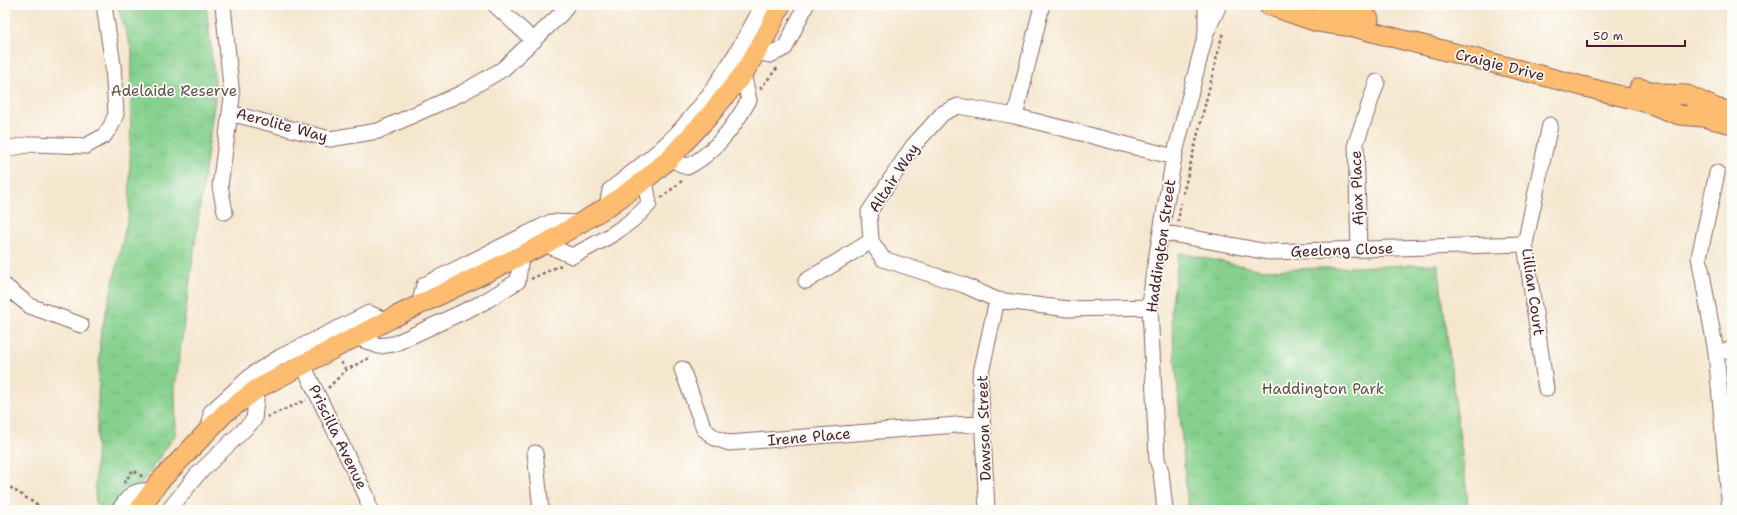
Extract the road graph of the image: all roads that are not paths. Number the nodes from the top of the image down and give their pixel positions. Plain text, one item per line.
1 (104, 5) edge
2 (223, 5) edge
3 (495, 5) edge
4 (567, 5) edge
5 (763, 5) edge
6 (781, 5) edge
7 (806, 5) edge
8 (1042, 5) edge
9 (1206, 5) edge
10 (1219, 5) edge
11 (1268, 5) edge
12 (1321, 5) edge
13 (1206, 33) junction
14 (534, 41) junction
15 (755, 52) junction
16 (743, 74) junction
17 (1377, 82) dead end
18 (1732, 112) edge
19 (230, 113) junction
20 (1015, 116) junction
21 (1732, 124) edge
22 (1550, 126) dead end
23 (5, 148) edge
24 (1174, 157) junction
25 (670, 158) junction
26 (1717, 173) dead end
27 (645, 180) junction
28 (607, 207) junction
29 (225, 212) dead end
30 (580, 223) junction
31 (1161, 232) junction
32 (870, 241) junction
33 (545, 244) junction
34 (1525, 244) junction
35 (1359, 250) junction
36 (521, 255) junction
37 (806, 281) dead end
38 (5, 286) edge
39 (997, 300) junction
40 (419, 306) junction
41 (1150, 307) junction
42 (386, 320) junction
43 (82, 325) dead end
44 (356, 338) junction
45 (1732, 350) edge
46 (1716, 352) junction
47 (303, 365) junction
48 (682, 369) dead end
49 (257, 389) junction
50 (1546, 389) dead end
51 (982, 423) junction
52 (210, 429) junction
53 (535, 453) dead end
54 (1157, 459) junction
55 (151, 491) junction
56 (119, 510) edge
57 (139, 510) edge
58 (168, 510) edge
59 (369, 510) edge
60 (541, 510) edge
61 (987, 510) edge
62 (1157, 510) edge
63 (1165, 510) edge
64 (1730, 510) edge

1 - 23 street
2 - 19 street, Aerolite Way
3 - 14 street
4 - 14 street, Aerolite Way
5 - 28 street
6 - 15 main road
7 - 15 street
8 - 20 street
9 - 13 street, Haddington Street
10 - 13 street, Haddington Street
11 - 21 main road, Craigie Drive
12 - 18 main road, Craigie Drive
13 - 24 street, Haddington Street
14 - 19 street, Aerolite Way
15 - 16 main road
16 - 25 main road
16 - 25 street
17 - 35 street, Ajax Place
19 - 29 street
20 - 24 street, Altair Way
20 - 32 street, Altair Way
22 - 34 street, Lillian Court
24 - 31 street, Haddington Street
25 - 27 main road
26 - 46 street
27 - 28 main road
27 - 33 street
28 - 30 main road
30 - 33 main road
30 - 40 street
31 - 35 street, Geelong Close
31 - 41 street, Haddington Street
32 - 37 street
32 - 39 street
33 - 36 main road
34 - 35 street, Geelong Close
34 - 50 street, Lillian Court
36 - 40 main road
36 - 44 street
38 - 43 street
39 - 41 street
39 - 51 street, Dawson Street
40 - 42 main road
41 - 54 street, Haddington Street
42 - 44 main road
42 - 52 street
44 - 47 main road
45 - 46 street
46 - 64 street
47 - 49 main road
47 - 59 street, Priscilla Avenue
48 - 51 street, Irene Place
49 - 52 main road
49 - 58 street
51 - 61 street, Dawson Street
52 - 55 main road
53 - 60 street
54 - 62 street
54 - 63 street, Haddington Street
55 - 56 street
55 - 57 main road

